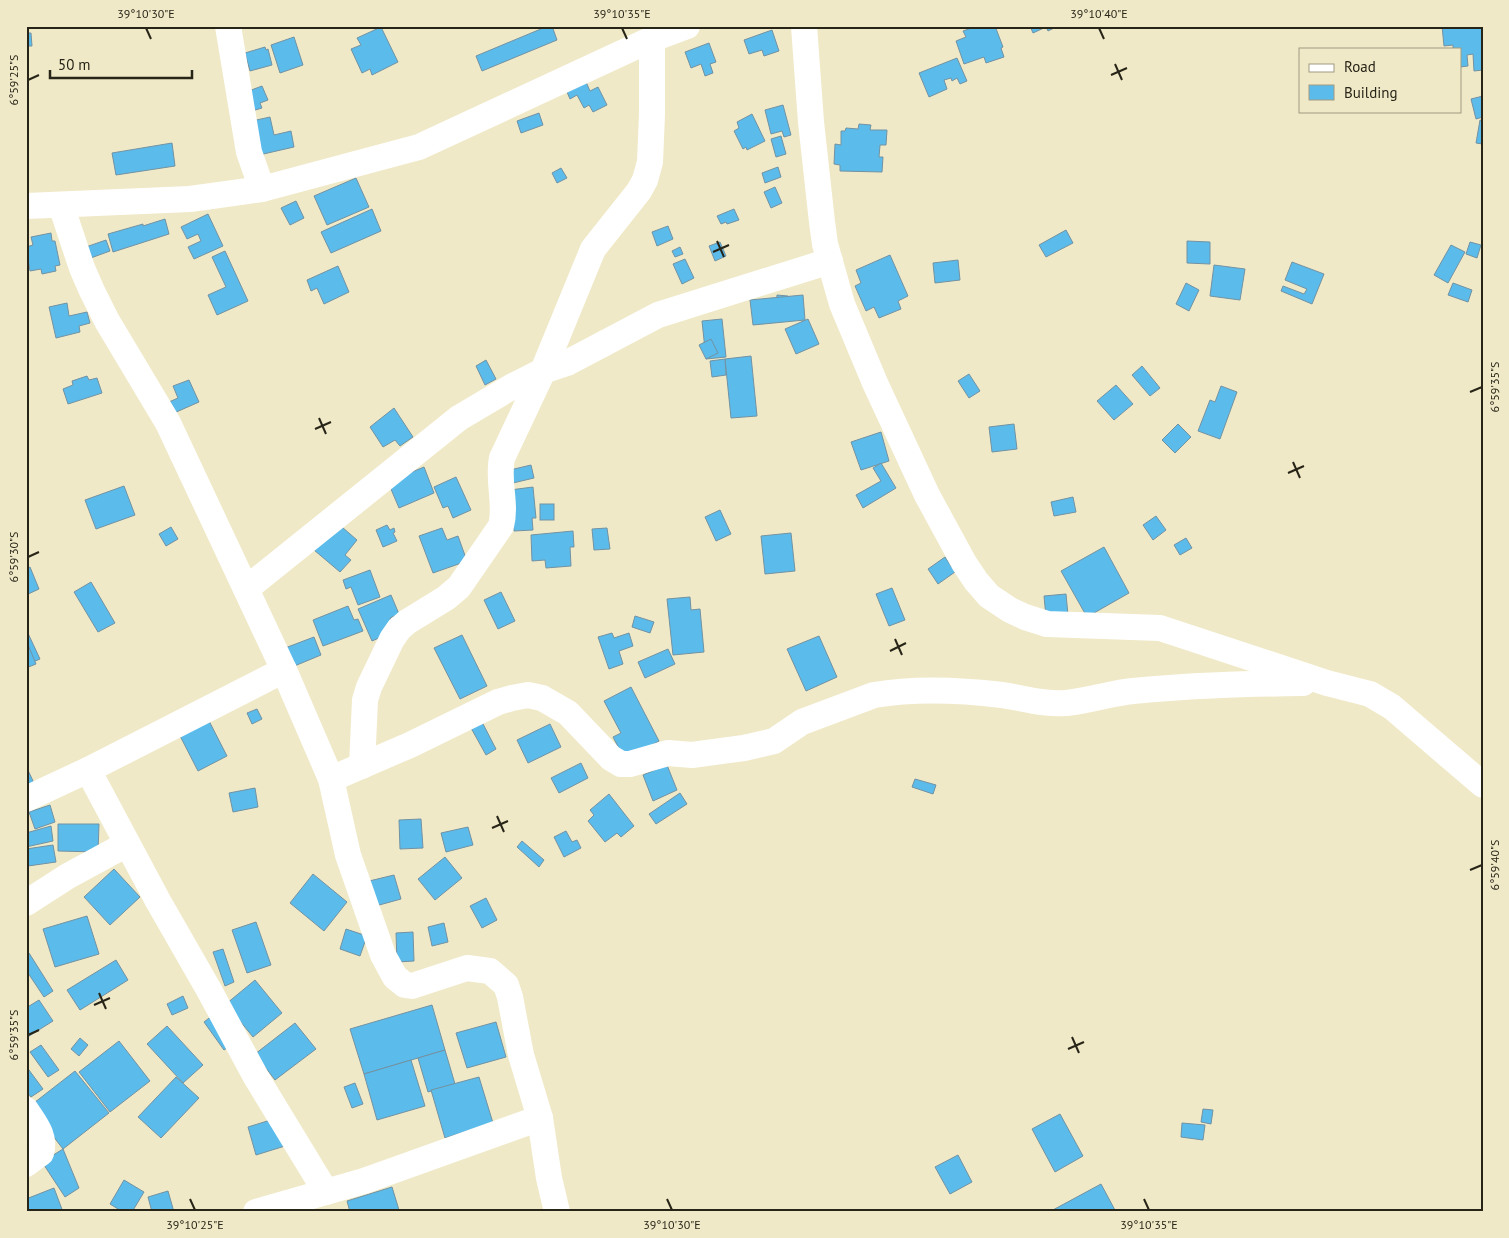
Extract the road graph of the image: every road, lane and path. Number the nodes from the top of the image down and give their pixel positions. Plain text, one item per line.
1 (228, 26) edge
2 (806, 28) edge
3 (672, 30) edge
4 (262, 189) junction
5 (61, 204) junction
6 (26, 206) edge
7 (830, 262) junction
8 (543, 371) junction
9 (246, 589) junction
10 (284, 670) junction
11 (1327, 683) junction
12 (362, 766) junction
13 (88, 770) junction
14 (331, 779) junction
15 (1483, 784) edge
16 (26, 799) edge
17 (127, 844) junction
18 (26, 903) edge
19 (26, 1110) edge
20 (540, 1118) junction
21 (26, 1164) edge
22 (326, 1192) junction
23 (256, 1212) edge
24 (558, 1212) edge

1 - 4 street
2 - 7 street
3 - 4 street
3 - 8 street
4 - 5 street
5 - 6 street
5 - 9 street
7 - 8 street
7 - 11 street
8 - 9 street
8 - 12 street
9 - 10 street
10 - 13 street
10 - 14 street
11 - 12 street
11 - 15 street
12 - 14 street
13 - 16 street
13 - 17 street
14 - 20 street
17 - 18 street
17 - 22 street
19 - 21 street
20 - 22 street
20 - 24 street
22 - 23 street

